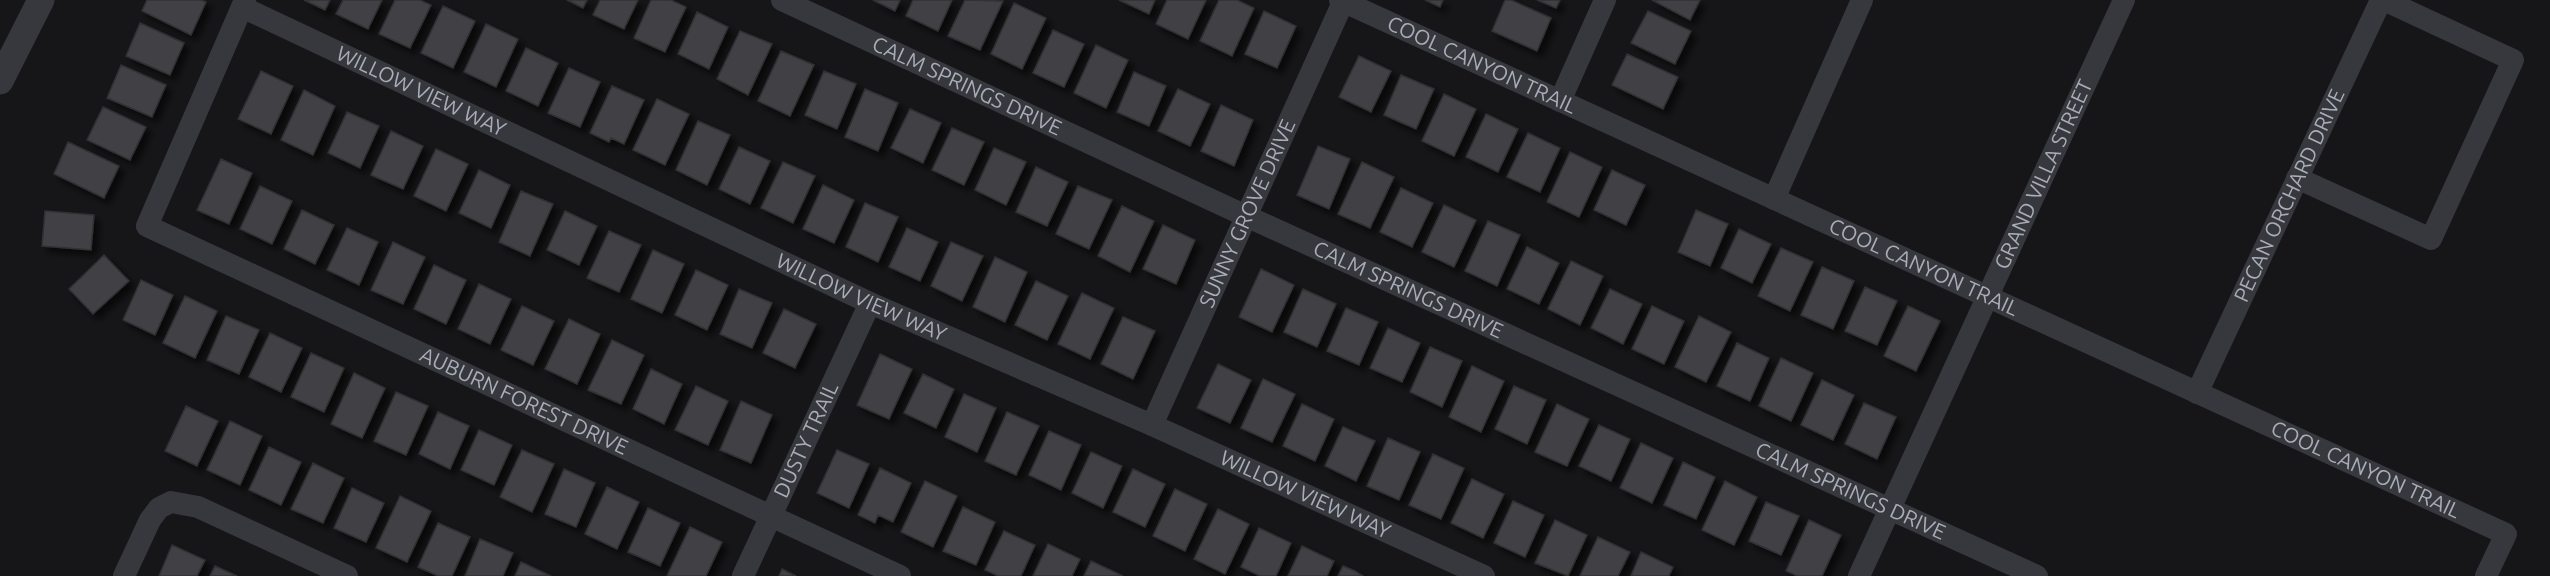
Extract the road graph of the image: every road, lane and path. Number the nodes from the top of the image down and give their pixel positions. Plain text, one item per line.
1 (41, 0) edge
2 (782, 0) edge
3 (1342, 0) edge
4 (1605, 0) edge
5 (1862, 0) edge
6 (2124, 0) edge
7 (2383, 0) edge
8 (243, 4) edge
9 (0, 81) edge
10 (1560, 101) junction
11 (2297, 178) junction
12 (1774, 199) junction
13 (1246, 216) junction
14 (1988, 297) junction
15 (870, 303) junction
16 (2197, 393) junction
17 (1152, 425) junction
18 (1890, 510) junction
19 (771, 517) junction
20 (124, 576) edge
21 (347, 576) edge
22 (743, 576) edge
23 (900, 576) edge
24 (1485, 576) edge
25 (1859, 576) edge
26 (2037, 576) edge
27 (2486, 576) edge

1 - 9 street
2 - 13 street, CALM SPRINGS DRIVE
3 - 10 street, COOL CANYON TRAIL
3 - 13 street, SUNNY GROVE DRIVE
4 - 10 street
5 - 12 street
6 - 14 street, GRAND VILLA STREET
7 - 11 street, PECAN ORCHARD DRIVE
7 - 11 street
8 - 15 street, WILLOW VIEW WAY
8 - 19 street, AUBURN FOREST DRIVE
10 - 12 street, COOL CANYON TRAIL
11 - 16 street, PECAN ORCHARD DRIVE
12 - 14 street, COOL CANYON TRAIL
13 - 17 street, SUNNY GROVE DRIVE
13 - 18 street, CALM SPRINGS DRIVE
14 - 16 street, COOL CANYON TRAIL
14 - 18 street, GRAND VILLA STREET
15 - 17 street, WILLOW VIEW WAY
15 - 19 street, DUSTY TRAIL
16 - 27 street, COOL CANYON TRAIL
17 - 24 street, WILLOW VIEW WAY
18 - 25 street, GRAND VILLA STREET
18 - 26 street, CALM SPRINGS DRIVE
19 - 22 street, DUSTY TRAIL
19 - 23 street, AUBURN FOREST DRIVE
20 - 21 street

